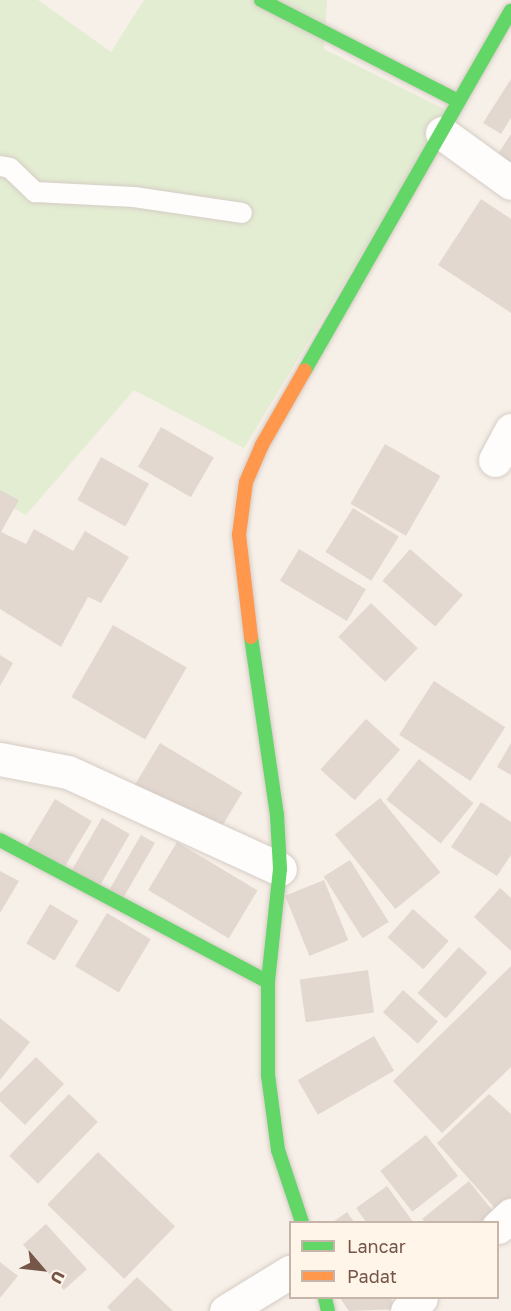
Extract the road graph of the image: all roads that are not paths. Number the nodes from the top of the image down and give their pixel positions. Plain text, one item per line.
1 (261, 0) edge
2 (511, 11) edge
3 (458, 101) junction
4 (442, 133) junction
5 (0, 166) edge
6 (511, 183) edge
7 (242, 213) dead end
8 (511, 430) edge
9 (495, 460) dead end
10 (0, 759) edge
11 (0, 840) edge
12 (280, 869) junction
13 (268, 982) junction
14 (511, 1215) edge
15 (302, 1221) edge
16 (499, 1226) edge
17 (289, 1273) edge
18 (420, 1299) edge
19 (226, 1311) edge
20 (407, 1311) edge

1 - 3 street
2 - 3 street
3 - 4 street
4 - 6 street
4 - 12 street
5 - 7 lane
8 - 9 street
10 - 12 street
11 - 13 street
12 - 13 street
13 - 15 street
14 - 16 street
17 - 19 street
18 - 20 street

